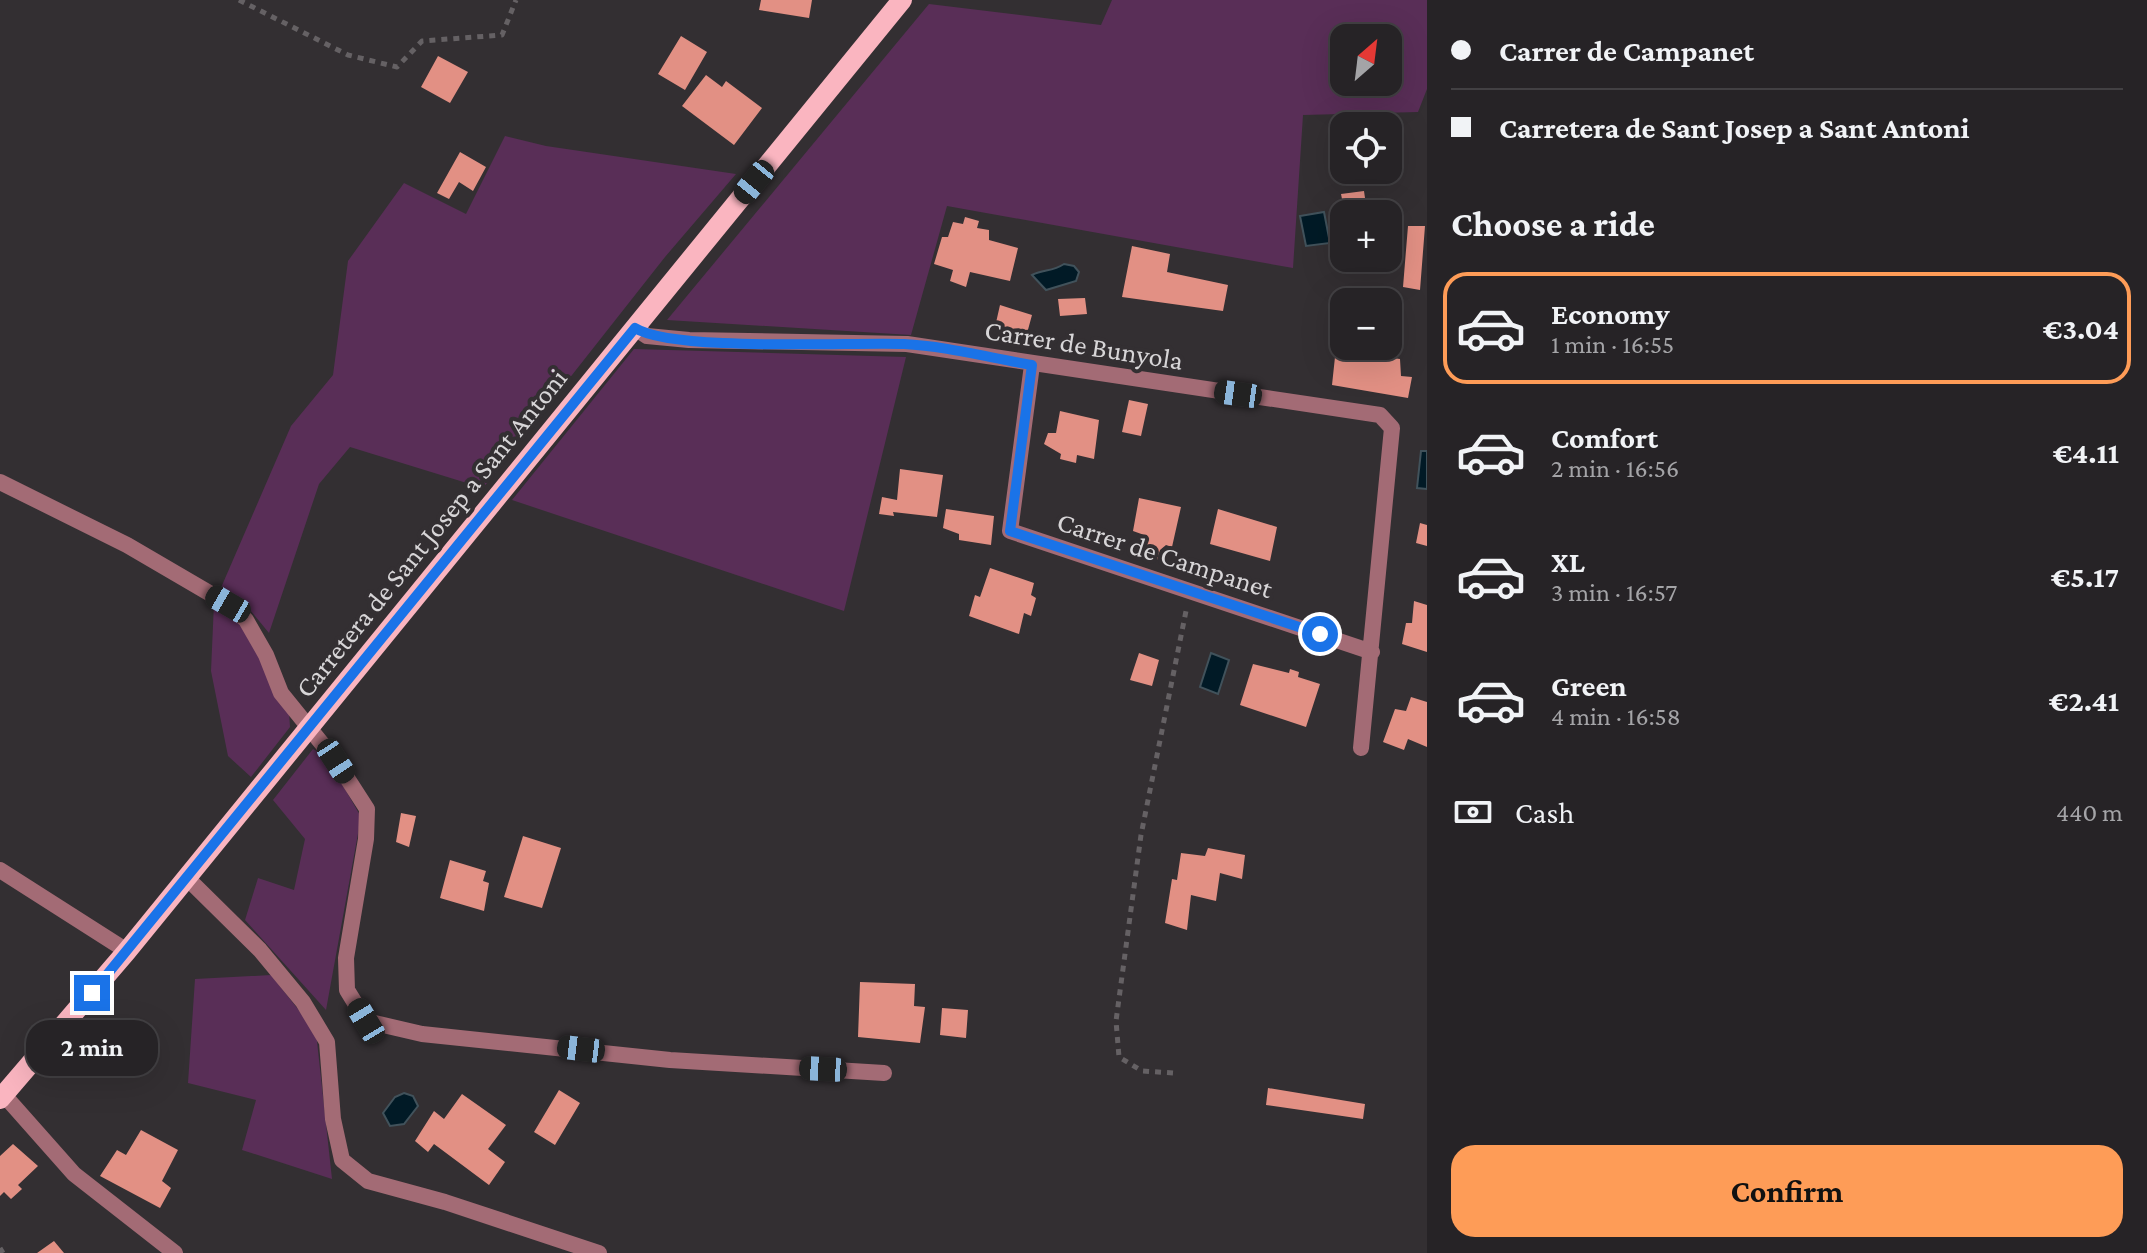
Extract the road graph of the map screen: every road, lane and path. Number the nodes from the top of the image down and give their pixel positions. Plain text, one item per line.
1 (239, 0) edge
2 (516, 0) edge
3 (902, 0) edge
4 (635, 328) junction
5 (1032, 365) junction
6 (0, 482) edge
7 (1190, 590) junction
8 (1372, 652) junction
9 (309, 726) junction
10 (1361, 748) dead end
11 (0, 870) edge
12 (186, 877) junction
13 (127, 951) junction
14 (884, 1073) dead end
15 (1173, 1073) dead end
16 (2, 1097) edge
17 (175, 1253) edge
18 (599, 1253) edge

1 - 2 path
3 - 4 main road, Carretera de Sant Josep a Sant Antoni
4 - 5 street, Carrer de Bunyola
4 - 9 main road, Carretera de Sant Josep a Sant Antoni
5 - 7 street, Carrer de Campanet
5 - 8 street, Carrer de Bunyola
6 - 9 street
7 - 8 street, Carrer de Campanet
7 - 15 path
8 - 10 street, Carrer de Bunyola
9 - 12 main road, Carretera de Sant Josep a Sant Antoni
9 - 14 street
11 - 13 street
12 - 13 main road, Carretera de Sant Josep a Sant Antoni
12 - 18 street
13 - 16 main road, Carretera de Sant Josep a Sant Antoni
16 - 17 street

